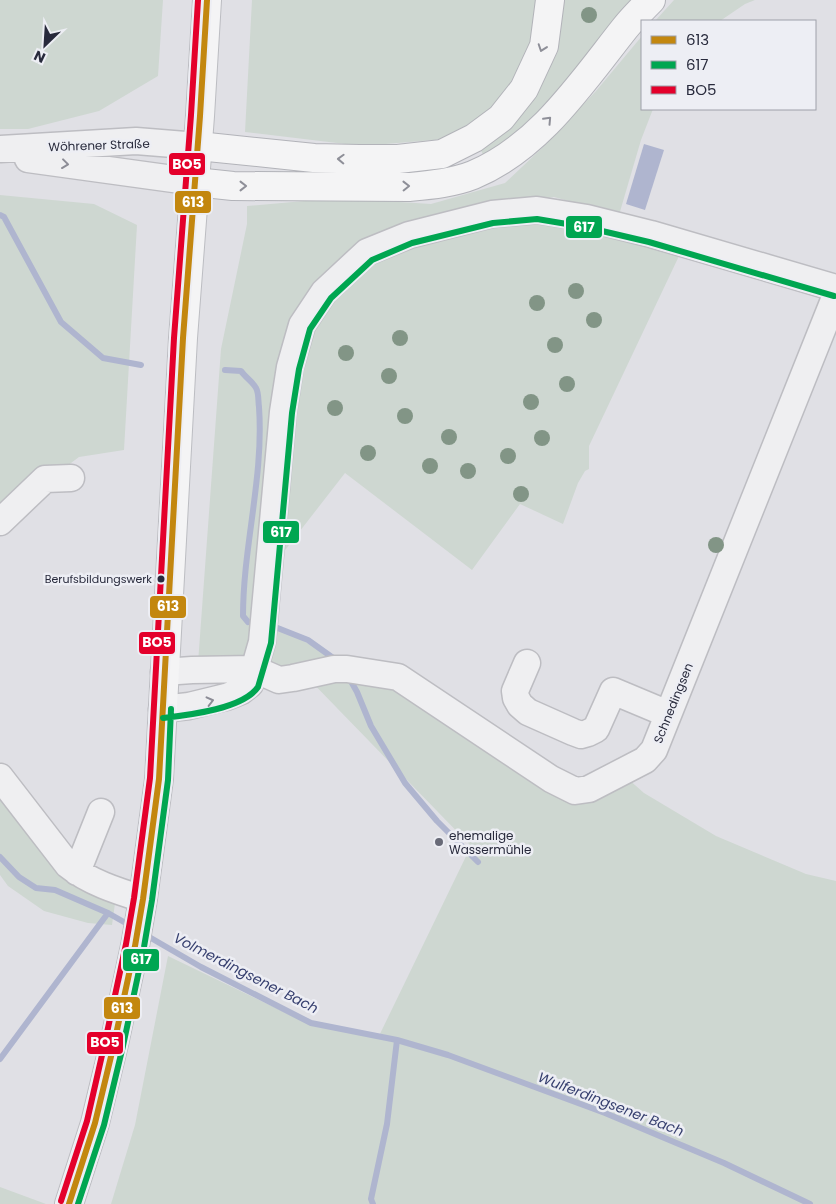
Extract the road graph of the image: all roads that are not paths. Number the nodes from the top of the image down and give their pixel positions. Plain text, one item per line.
1 (207, 0) edge
2 (550, 0) edge
3 (650, 0) edge
4 (198, 146) junction
5 (0, 149) edge
6 (0, 154) edge
7 (195, 182) junction
8 (836, 288) edge
9 (836, 295) edge
10 (71, 478) dead end
11 (0, 522) edge
12 (527, 662) dead end
13 (254, 669) junction
14 (164, 672) junction
15 (162, 709) junction
16 (668, 714) junction
17 (0, 777) edge
18 (101, 812) dead end
19 (77, 872) junction
20 (142, 905) junction
21 (69, 1204) edge

1 - 4 main road
2 -> 4 main road
7 -> 3 main road
4 - 5 street, Wöhrener Straße
4 - 7 main road
6 -> 7 street, Wöhrener Straße
7 - 14 main road
8 - 13 street
9 - 16 street, Schnedingsen
10 - 11 street
12 - 16 street
13 - 14 street
15 -> 13 street
13 - 16 street, Schnedingsen
14 - 15 main road
15 - 20 main road
17 - 19 street
18 - 19 street
19 - 20 street
20 - 21 main road

